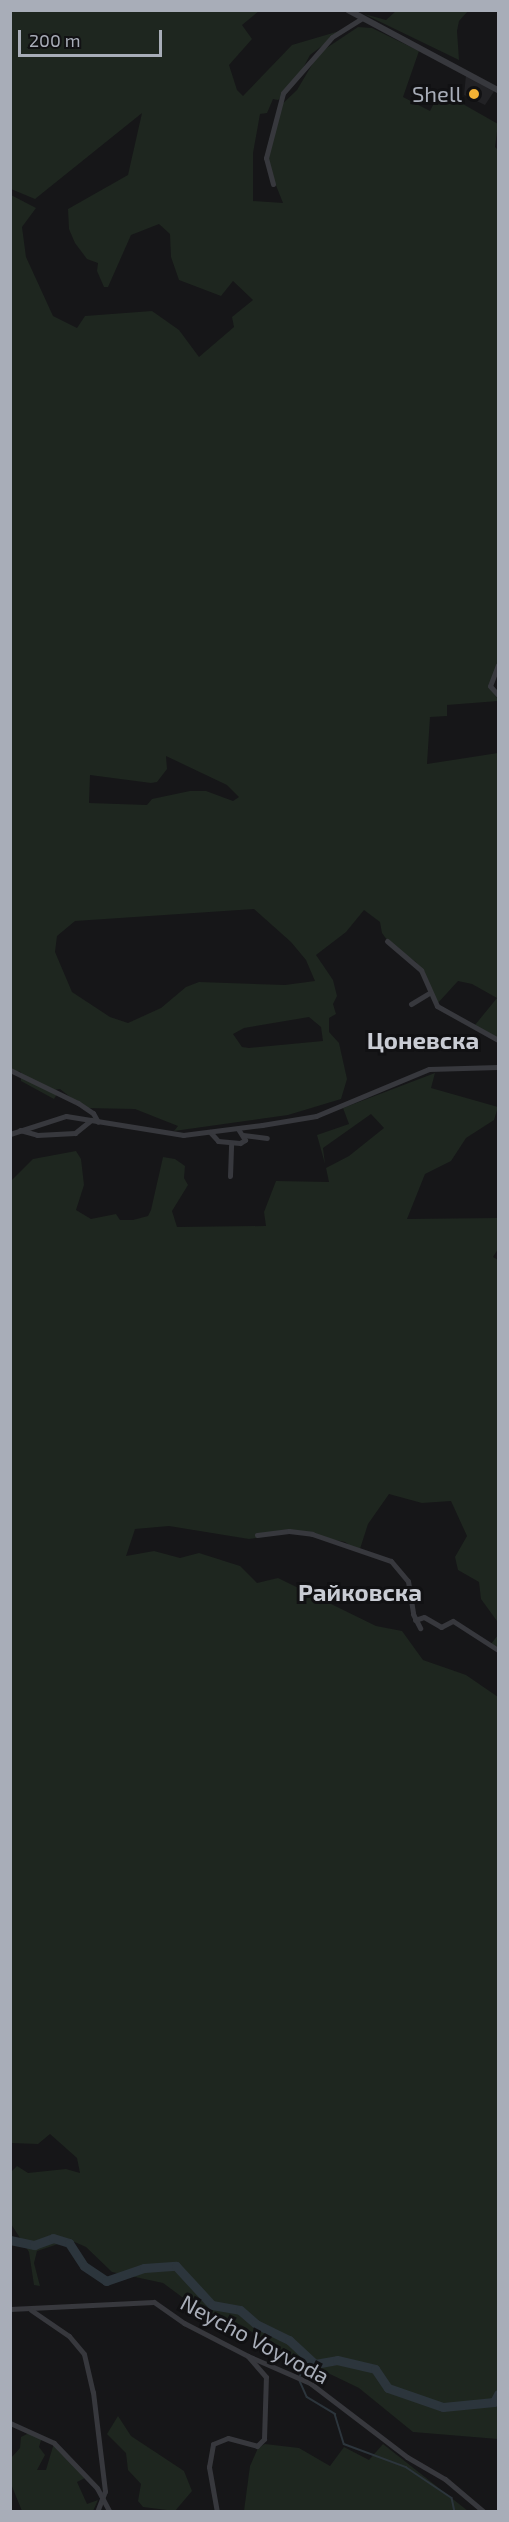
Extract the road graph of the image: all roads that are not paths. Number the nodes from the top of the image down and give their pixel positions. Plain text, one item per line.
1 (348, 10) edge
2 (363, 18) junction
3 (498, 90) edge
4 (273, 184) dead end
5 (498, 665) edge
6 (498, 695) edge
7 (387, 941) dead end
8 (429, 993) junction
9 (411, 1004) dead end
10 (498, 1040) edge
11 (498, 1067) edge
12 (10, 1070) edge
13 (94, 1121) junction
14 (238, 1128) junction
15 (20, 1130) junction
16 (210, 1132) junction
17 (10, 1134) edge
18 (243, 1135) junction
19 (267, 1138) dead end
20 (231, 1143) junction
21 (230, 1176) dead end
22 (257, 1535) dead end
23 (415, 1620) junction
24 (420, 1628) dead end
25 (498, 1650) edge
26 (10, 2309) edge
27 (31, 2310) junction
28 (248, 2356) junction
29 (10, 2423) edge
30 (103, 2500) junction
31 (97, 2511) edge
32 (110, 2511) edge
33 (217, 2511) edge
34 (484, 2511) edge

1 - 2 street
2 - 3 street
2 - 4 street
5 - 6 street
7 - 8 street
8 - 9 street
8 - 10 street
11 - 14 street
12 - 13 street
13 - 15 street
13 - 15 street
13 - 16 street
14 - 16 street
14 - 18 street
15 - 17 street
16 - 20 street
18 - 19 street
18 - 20 street
20 - 21 street
22 - 23 street
23 - 24 street
23 - 25 street
26 - 27 street, Neycho Voyvoda
27 - 28 street, Neycho Voyvoda
27 - 30 street
28 - 33 street
28 - 34 street, Neycho Voyvoda
29 - 30 street
30 - 31 street
30 - 32 street

